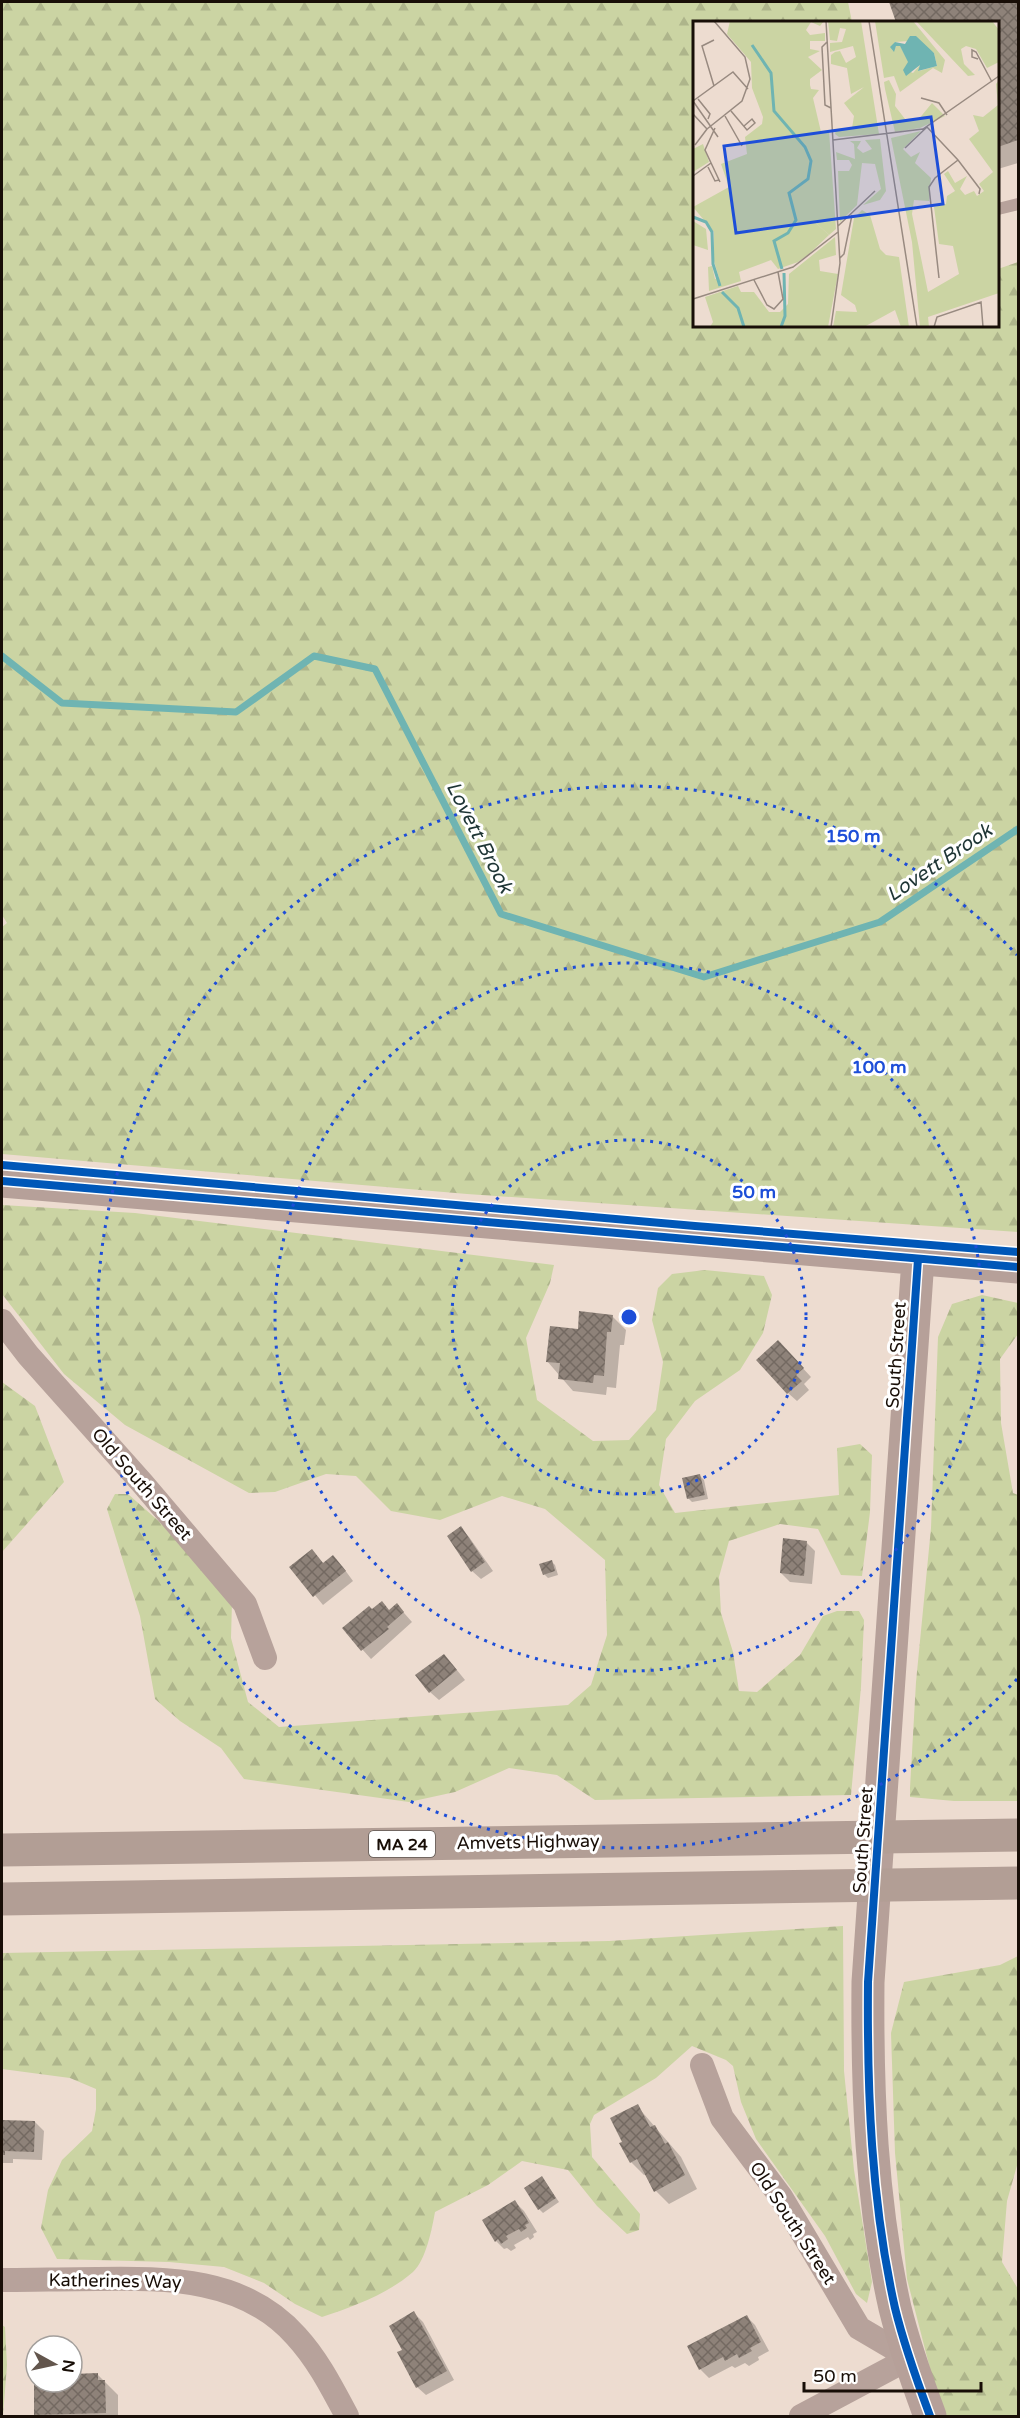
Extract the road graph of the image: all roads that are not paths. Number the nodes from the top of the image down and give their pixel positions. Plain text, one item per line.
1 (1018, 204) edge
2 (999, 209) edge
3 (2, 1181) edge
4 (918, 1259) junction
5 (1018, 1267) edge
6 (2, 1321) edge
7 (2, 1347) edge
8 (28, 1355) junction
9 (265, 1658) dead end
10 (1018, 1834) edge
11 (2, 1850) edge
12 (1018, 1883) edge
13 (2, 1899) edge
14 (702, 2065) dead end
15 (2, 2280) edge
16 (910, 2358) junction
17 (347, 2416) edge
18 (801, 2416) edge
19 (930, 2416) edge

1 - 2 lane
3 - 4 street
4 - 5 street
4 - 16 street, South Street
6 - 8 street, Old South Street
7 - 8 street
8 - 9 street, Old South Street
10 - 11 highway, Amvets Highway / MA 24
12 - 13 highway
14 - 16 street, Old South Street
15 - 17 street, Katherines Way
16 - 18 street
16 - 19 street, South Street

